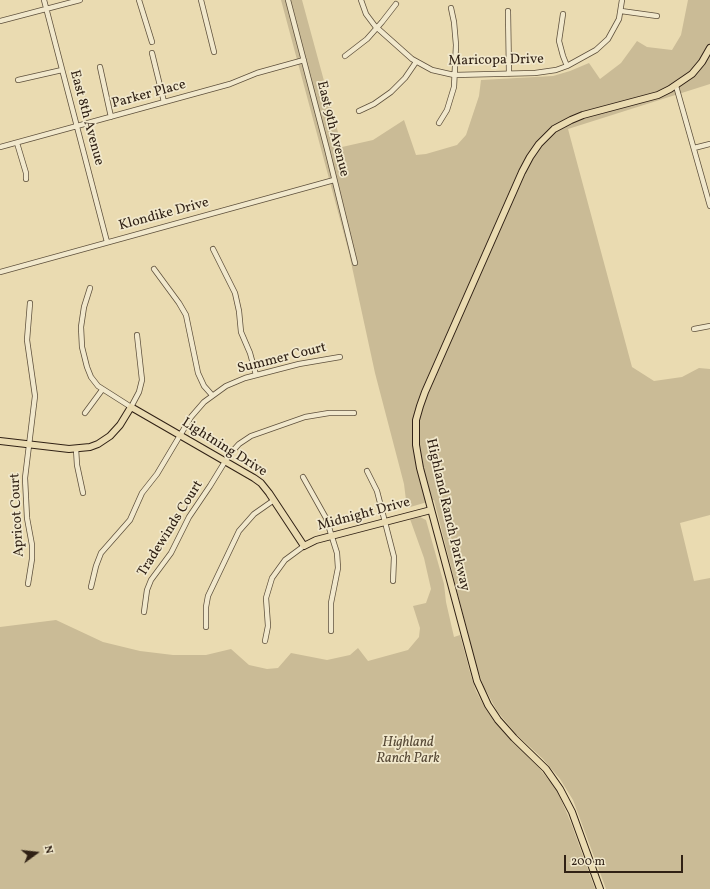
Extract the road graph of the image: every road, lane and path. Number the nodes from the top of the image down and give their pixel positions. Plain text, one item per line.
1 (44, 0) edge
2 (80, 0) edge
3 (139, 0) edge
4 (200, 0) edge
5 (288, 0) edge
6 (361, 0) edge
7 (622, 0) edge
8 (396, 4) dead end
9 (451, 8) dead end
10 (46, 9) junction
11 (508, 11) dead end
12 (621, 11) junction
13 (563, 14) dead end
14 (657, 16) dead end
15 (0, 21) edge
16 (378, 28) junction
17 (152, 42) dead end
18 (710, 48) edge
19 (214, 52) dead end
20 (152, 53) dead end
21 (345, 56) dead end
22 (304, 60) junction
23 (416, 62) junction
24 (566, 66) junction
25 (100, 67) dead end
26 (62, 70) junction
27 (509, 74) junction
28 (454, 75) junction
29 (18, 80) dead end
30 (676, 86) junction
31 (164, 102) junction
32 (359, 112) dead end
33 (111, 116) junction
34 (439, 123) dead end
35 (77, 126) junction
36 (17, 143) junction
37 (710, 144) edge
38 (0, 147) edge
39 (694, 148) junction
40 (26, 179) dead end
41 (334, 180) junction
42 (710, 206) edge
43 (107, 242) junction
44 (213, 249) dead end
45 (355, 263) dead end
46 (154, 270) dead end
47 (0, 272) edge
48 (90, 288) dead end
49 (30, 303) dead end
50 (710, 326) edge
51 (694, 329) dead end
52 (137, 335) dead end
53 (340, 357) dead end
54 (256, 375) junction
55 (102, 390) junction
56 (212, 395) junction
57 (131, 407) junction
58 (85, 413) dead end
59 (354, 413) dead end
60 (179, 435) junction
61 (0, 441) edge
62 (29, 444) junction
63 (76, 449) junction
64 (225, 461) junction
65 (366, 471) dead end
66 (303, 477) dead end
67 (83, 493) dead end
68 (274, 500) junction
69 (431, 510) junction
70 (385, 522) junction
71 (332, 535) junction
72 (304, 546) junction
73 (393, 582) dead end
74 (28, 584) dead end
75 (91, 587) dead end
76 (144, 612) dead end
77 (206, 627) dead end
78 (332, 631) dead end
79 (265, 640) dead end
80 (600, 889) edge

1 - 10 street, East 8th Avenue
2 - 10 street
3 - 17 street
4 - 19 street
5 - 22 street, East 9th Avenue
6 - 16 street, Maricopa Drive
7 - 12 street, Maricopa Drive
8 - 16 street
9 - 28 street
10 - 15 street
10 - 26 street, East 8th Avenue
11 - 27 street
12 - 14 street
12 - 24 street, Maricopa Drive
13 - 24 street
16 - 21 street
16 - 23 street, Maricopa Drive
18 - 30 main road, Highland Ranch Parkway
20 - 31 street
22 - 31 street, Parker Place
22 - 41 street, East 9th Avenue
23 - 28 street, Maricopa Drive
23 - 32 street
24 - 27 street, Maricopa Drive
25 - 33 street
26 - 29 street
26 - 35 street, East 8th Avenue
27 - 28 street, Maricopa Drive
28 - 34 street
30 - 39 street
30 - 69 main road, Highland Ranch Parkway
31 - 33 street, Parker Place
33 - 35 street, Parker Place
35 - 36 street, Parker Place
35 - 43 street, East 8th Avenue
36 - 38 street, Parker Place
36 - 40 street
37 - 39 street
39 - 42 street
41 - 43 street, Klondike Drive
41 - 45 street, East 9th Avenue
43 - 47 street, Klondike Drive
44 - 54 street
46 - 56 street
48 - 55 street
49 - 62 street, Apricot Court
50 - 51 street
52 - 57 street
53 - 54 street, Summer Court
54 - 56 street, Summer Court
55 - 57 street
55 - 58 street
56 - 60 street, Summer Court
57 - 60 main road, Lightning Drive
57 - 63 main road
59 - 64 street, Tradewinds Court
60 - 64 main road, Lightning Drive
60 - 75 street, Summer Court
61 - 62 main road
62 - 63 main road
62 - 74 street, Apricot Court
63 - 67 street
64 - 68 main road, Lightning Drive
64 - 76 street, Tradewinds Court
65 - 70 street
66 - 71 street
68 - 72 main road, Lightning Drive
68 - 77 street
69 - 70 main road, Midnight Drive
69 - 80 main road, Highland Ranch Parkway
70 - 71 main road, Midnight Drive
70 - 73 street
71 - 72 main road, Midnight Drive
71 - 78 street
72 - 79 street

